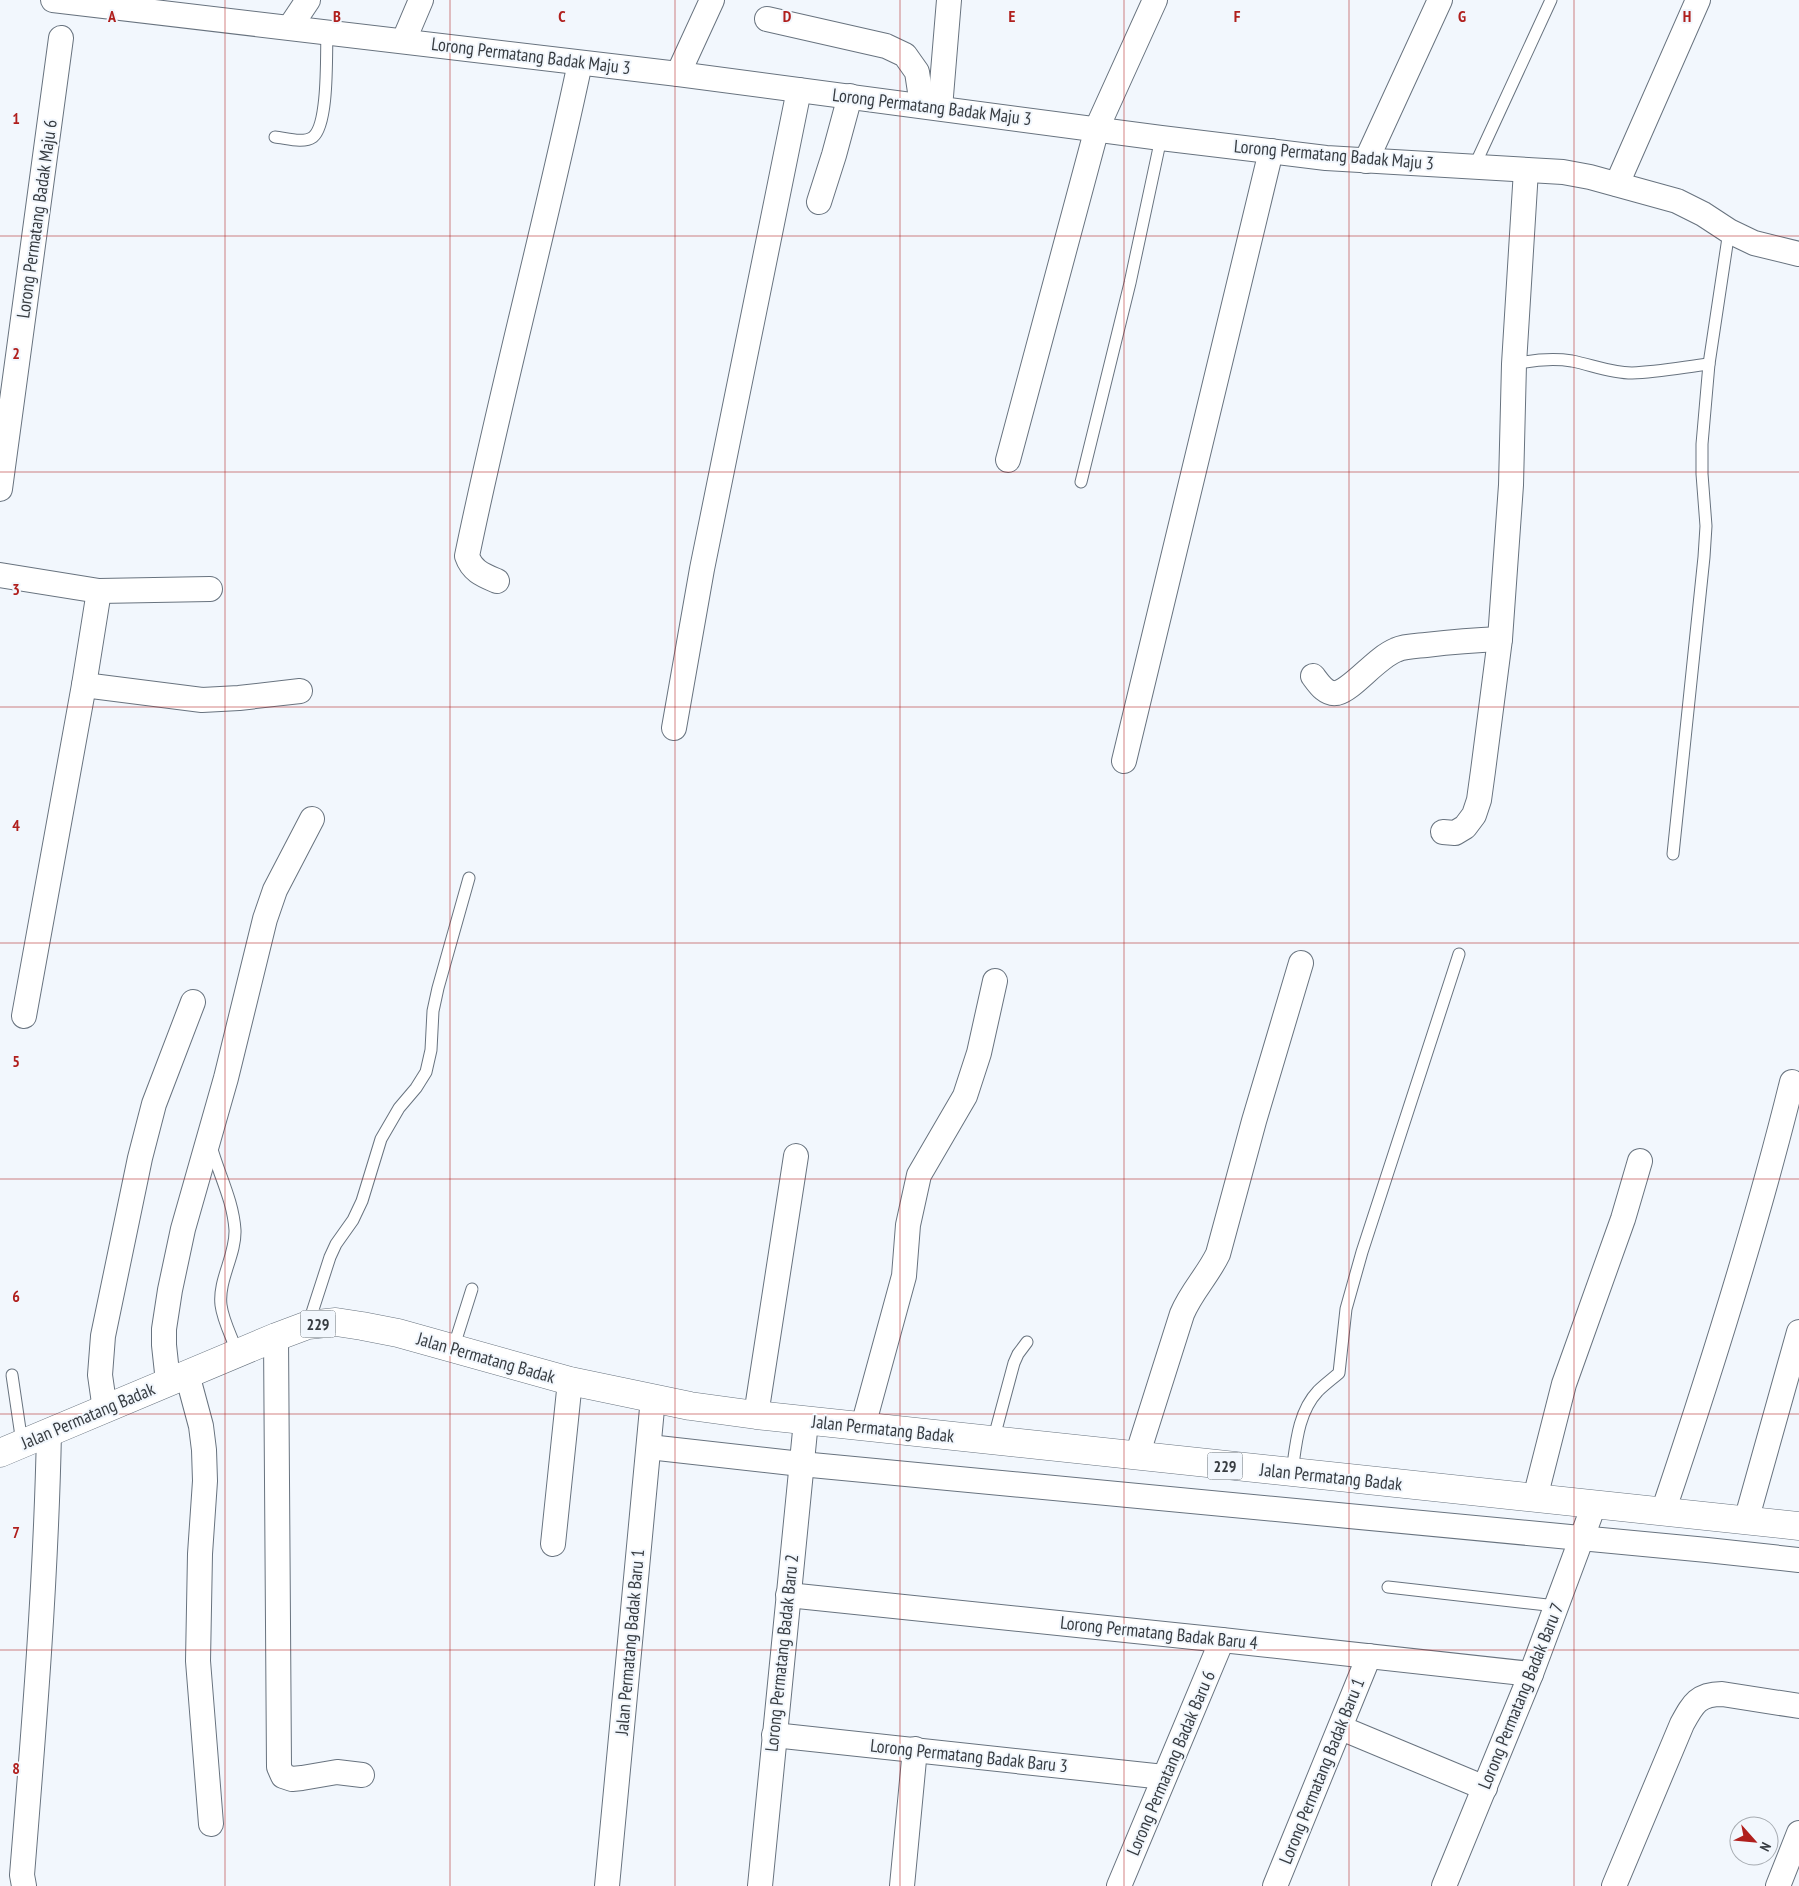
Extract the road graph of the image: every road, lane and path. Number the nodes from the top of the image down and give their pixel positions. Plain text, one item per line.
1 (53, 0) edge
2 (308, 0) edge
3 (421, 0) edge
4 (712, 0) edge
5 (948, 0) edge
6 (1155, 0) edge
7 (1440, 0) edge
8 (1551, 0) edge
9 (1698, 0) edge
10 (165, 6) edge
11 (767, 18) dead end
12 (290, 27) junction
13 (327, 31) junction
14 (61, 38) dead end
15 (404, 40) junction
16 (580, 62) junction
17 (678, 74) junction
18 (799, 90) junction
19 (850, 96) junction
20 (931, 106) junction
21 (1097, 128) junction
22 (275, 137) dead end
23 (1161, 138) junction
24 (1271, 151) junction
25 (1366, 161) junction
26 (1474, 167) junction
27 (1526, 170) junction
28 (1616, 184) junction
29 (819, 202) dead end
30 (1729, 231) junction
31 (1799, 254) edge
32 (1514, 364) junction
33 (1709, 364) junction
34 (1008, 460) dead end
35 (1081, 482) dead end
36 (0, 489) edge
37 (0, 574) edge
38 (496, 581) dead end
39 (210, 589) dead end
40 (99, 591) junction
41 (1500, 639) junction
42 (1314, 676) dead end
43 (84, 685) junction
44 (300, 691) dead end
45 (674, 728) dead end
46 (1124, 761) dead end
47 (312, 819) dead end
48 (1443, 832) dead end
49 (1673, 854) dead end
50 (469, 878) dead end
51 (1459, 954) dead end
52 (1301, 963) dead end
53 (994, 981) dead end
54 (193, 1002) dead end
55 (24, 1016) dead end
56 (1792, 1082) dead end
57 (209, 1140) junction
58 (796, 1156) dead end
59 (1640, 1161) dead end
60 (472, 1289) dead end
61 (308, 1325) junction
62 (1799, 1332) edge
63 (276, 1337) junction
64 (1027, 1342) dead end
65 (453, 1349) junction
66 (237, 1352) junction
67 (12, 1375) dead end
68 (177, 1378) junction
69 (570, 1381) junction
70 (653, 1398) junction
71 (104, 1410) junction
72 (756, 1416) junction
73 (806, 1421) junction
74 (863, 1426) junction
75 (49, 1432) junction
76 (993, 1441) junction
77 (649, 1447) junction
78 (11, 1448) edge
79 (1137, 1456) junction
80 (801, 1464) junction
81 (1291, 1474) junction
82 (1535, 1498) junction
83 (1594, 1505) junction
84 (1663, 1512) junction
85 (1746, 1520) junction
86 (1799, 1526) edge
87 (1582, 1538) junction
88 (553, 1544) dead end
89 (1799, 1560) edge
90 (1388, 1587) dead end
91 (788, 1595) junction
92 (1556, 1606) junction
93 (1222, 1640) junction
94 (1369, 1656) junction
95 (1531, 1674) junction
96 (1799, 1706) edge
97 (1341, 1728) junction
98 (774, 1735) junction
99 (915, 1749) junction
100 (362, 1775) dead end
101 (1164, 1777) junction
102 (1485, 1788) junction
103 (211, 1824) dead end
104 (1799, 1833) edge
105 (24, 1886) edge
106 (607, 1886) edge
107 (760, 1886) edge
108 (902, 1886) edge
109 (1119, 1886) edge
110 (1275, 1886) edge
111 (1444, 1886) edge
112 (1614, 1886) edge
113 (1778, 1886) edge

1 - 10 street, Lorong Permatang Badak Maju 3
2 - 12 street
3 - 15 street
4 - 17 street
5 - 20 street
6 - 21 street
7 - 25 street
8 - 26 lane
9 - 28 street
10 - 12 street, Lorong Permatang Badak Maju 3
11 - 20 street
12 - 13 street, Lorong Permatang Badak Maju 3
13 - 15 street, Lorong Permatang Badak Maju 3
13 - 22 lane
14 - 36 street, Lorong Permatang Badak Maju 6
15 - 16 street, Lorong Permatang Badak Maju 3
16 - 17 street, Lorong Permatang Badak Maju 3
16 - 38 street
17 - 18 street, Lorong Permatang Badak Maju 3
18 - 19 street, Lorong Permatang Badak Maju 3
18 - 45 street
19 - 20 street, Lorong Permatang Badak Maju 3
19 - 29 street
20 - 21 street, Lorong Permatang Badak Maju 3
21 - 23 street, Lorong Permatang Badak Maju 3
21 - 34 street
23 - 24 street, Lorong Permatang Badak Maju 3
23 - 35 lane
24 - 25 street, Lorong Permatang Badak Maju 3
24 - 46 street
25 - 26 street, Lorong Permatang Badak Maju 3
26 - 27 street, Lorong Permatang Badak Maju 3
27 - 28 street, Lorong Permatang Badak Maju 3
27 - 32 street
28 - 30 street, Lorong Permatang Badak Maju 3
30 - 31 street, Lorong Permatang Badak Maju 3
30 - 33 lane
32 - 33 lane
32 - 41 street
33 - 49 lane
37 - 40 street
39 - 40 street
40 - 43 street
41 - 42 street
41 - 48 street
43 - 44 street
43 - 55 street
47 - 57 street
50 - 61 lane
51 - 81 lane
52 - 79 street
53 - 74 street
54 - 71 street
56 - 84 street
57 - 66 lane
57 - 68 street
58 - 72 street
59 - 82 street
60 - 65 lane
61 - 63 main road, Jalan Permatang Badak / 229
61 - 65 main road, Jalan Permatang Badak / 229
62 - 85 street
63 - 66 main road, Jalan Permatang Badak / 229
63 - 100 street
64 - 76 lane
65 - 69 main road, Jalan Permatang Badak / 229
66 - 68 main road, Jalan Permatang Badak / 229
67 - 78 lane
68 - 71 main road, Jalan Permatang Badak / 229
68 - 103 street
69 - 70 main road, Jalan Permatang Badak / 229
69 - 88 street
70 - 72 main road, Jalan Permatang Badak / 229
70 - 77 street, Jalan Permatang Badak Baru 1
71 - 75 main road, Jalan Permatang Badak / 229
72 - 73 main road, Jalan Permatang Badak / 229
73 - 74 main road, Jalan Permatang Badak / 229
73 - 80 street, Lorong Permatang Badak Baru 2
74 - 76 main road, Jalan Permatang Badak / 229
75 - 78 main road, Jalan Permatang Badak / 229
75 - 105 street
76 - 79 main road, Jalan Permatang Badak / 229
77 - 80 street
77 - 106 street, Jalan Permatang Badak Baru 1
79 - 81 main road, Jalan Permatang Badak / 229
80 - 87 street
80 - 91 street, Lorong Permatang Badak Baru 2
81 - 82 main road, Jalan Permatang Badak / 229
82 - 83 main road, Jalan Permatang Badak / 229
83 - 84 main road, Jalan Permatang Badak / 229
83 - 87 street, Lorong Permatang Badak Baru 7
84 - 85 main road, Jalan Permatang Badak / 229
85 - 86 main road, Jalan Permatang Badak / 229
87 - 89 street
87 - 92 street, Lorong Permatang Badak Baru 7
90 - 92 lane
91 - 93 street, Lorong Permatang Badak Baru 4
91 - 98 street, Lorong Permatang Badak Baru 2
92 - 95 street, Lorong Permatang Badak Baru 7
93 - 94 street, Lorong Permatang Badak Baru 4
93 - 101 street, Lorong Permatang Badak Baru 6
94 - 95 street, Lorong Permatang Badak Baru 4
94 - 97 street, Lorong Permatang Badak Baru 1
95 - 102 street, Lorong Permatang Badak Baru 7
96 - 112 street
97 - 102 street
97 - 110 street, Lorong Permatang Badak Baru 1
98 - 99 street, Lorong Permatang Badak Baru 3
98 - 107 street, Lorong Permatang Badak Baru 2
99 - 101 street, Lorong Permatang Badak Baru 3
99 - 108 street
101 - 109 street, Lorong Permatang Badak Baru 6
102 - 111 street, Lorong Permatang Badak Baru 7
104 - 113 street

